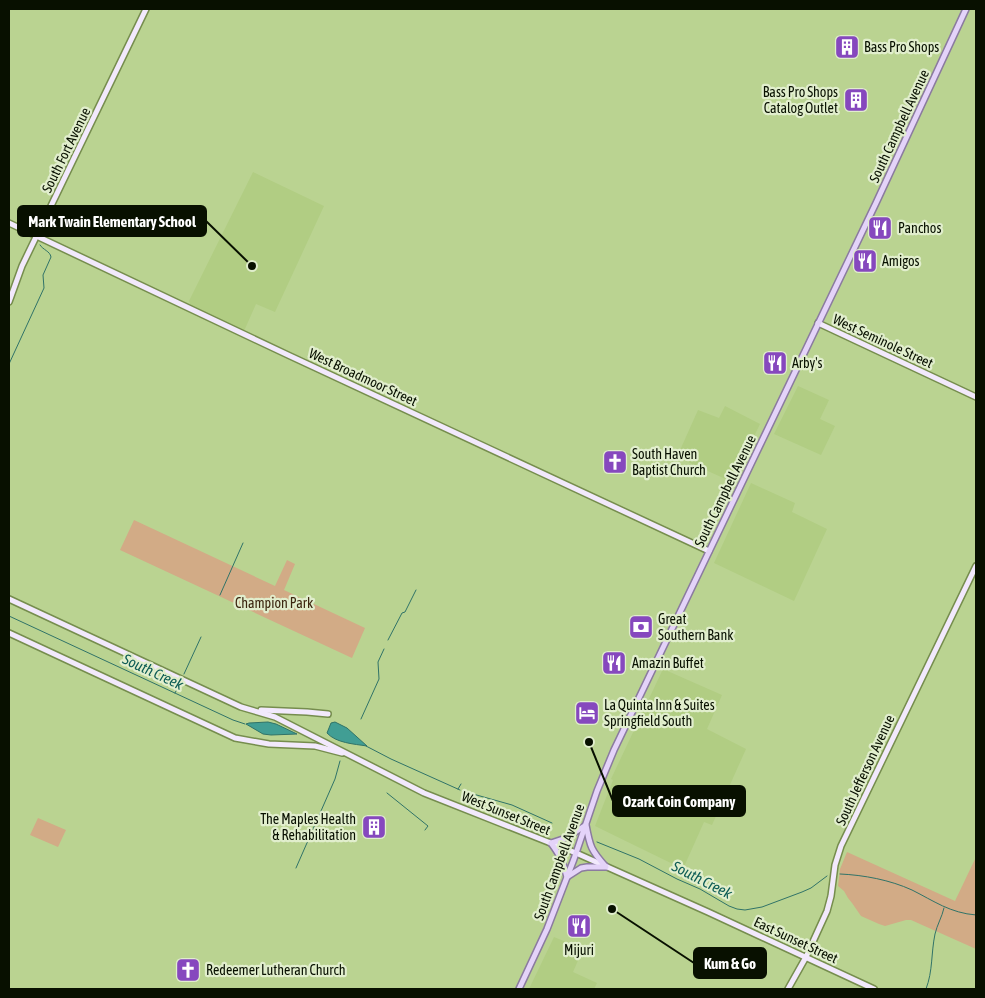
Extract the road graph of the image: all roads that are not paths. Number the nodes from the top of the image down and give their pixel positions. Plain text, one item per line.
1 (146, 9) edge
2 (966, 9) edge
3 (9, 223) edge
4 (36, 236) junction
5 (9, 302) edge
6 (818, 323) junction
7 (976, 397) edge
8 (709, 551) junction
9 (976, 566) edge
10 (9, 599) edge
11 (9, 633) edge
12 (241, 707) junction
13 (328, 714) dead end
14 (352, 756) junction
15 (586, 825) junction
16 (551, 843) junction
17 (576, 853) junction
18 (606, 867) junction
19 (567, 877) junction
20 (708, 912) joint
21 (806, 957) junction
22 (518, 989) edge
23 (788, 989) edge
24 (874, 989) edge

1 - 4 street, South Fort Avenue
2 - 6 main road, South Campbell Avenue
3 - 4 street, West Broadmoor Street
4 - 5 street, South Fort Avenue
4 - 8 street, West Broadmoor Street
6 - 7 street, West Seminole Street
6 - 8 main road, South Campbell Avenue
8 - 15 main road, South Campbell Avenue
9 - 21 street, South Jefferson Avenue
10 - 12 street, West Sunset Street
11 - 14 street, West Sunset Street
12 - 13 street
12 - 14 street, West Sunset Street
14 - 16 street, West Sunset Street
15 - 16 main road
15 - 17 main road, South Campbell Avenue
15 - 18 main road
16 - 17 street, West Sunset Street
16 - 19 main road
17 - 18 street, West Sunset Street
17 - 19 main road, South Campbell Avenue
18 - 19 main road
18 - 20 street, West Sunset Street
19 - 22 main road, South Campbell Avenue
20 - 21 street, East Sunset Street
21 - 23 street, South Jefferson Avenue
21 - 24 street, East Sunset Street

